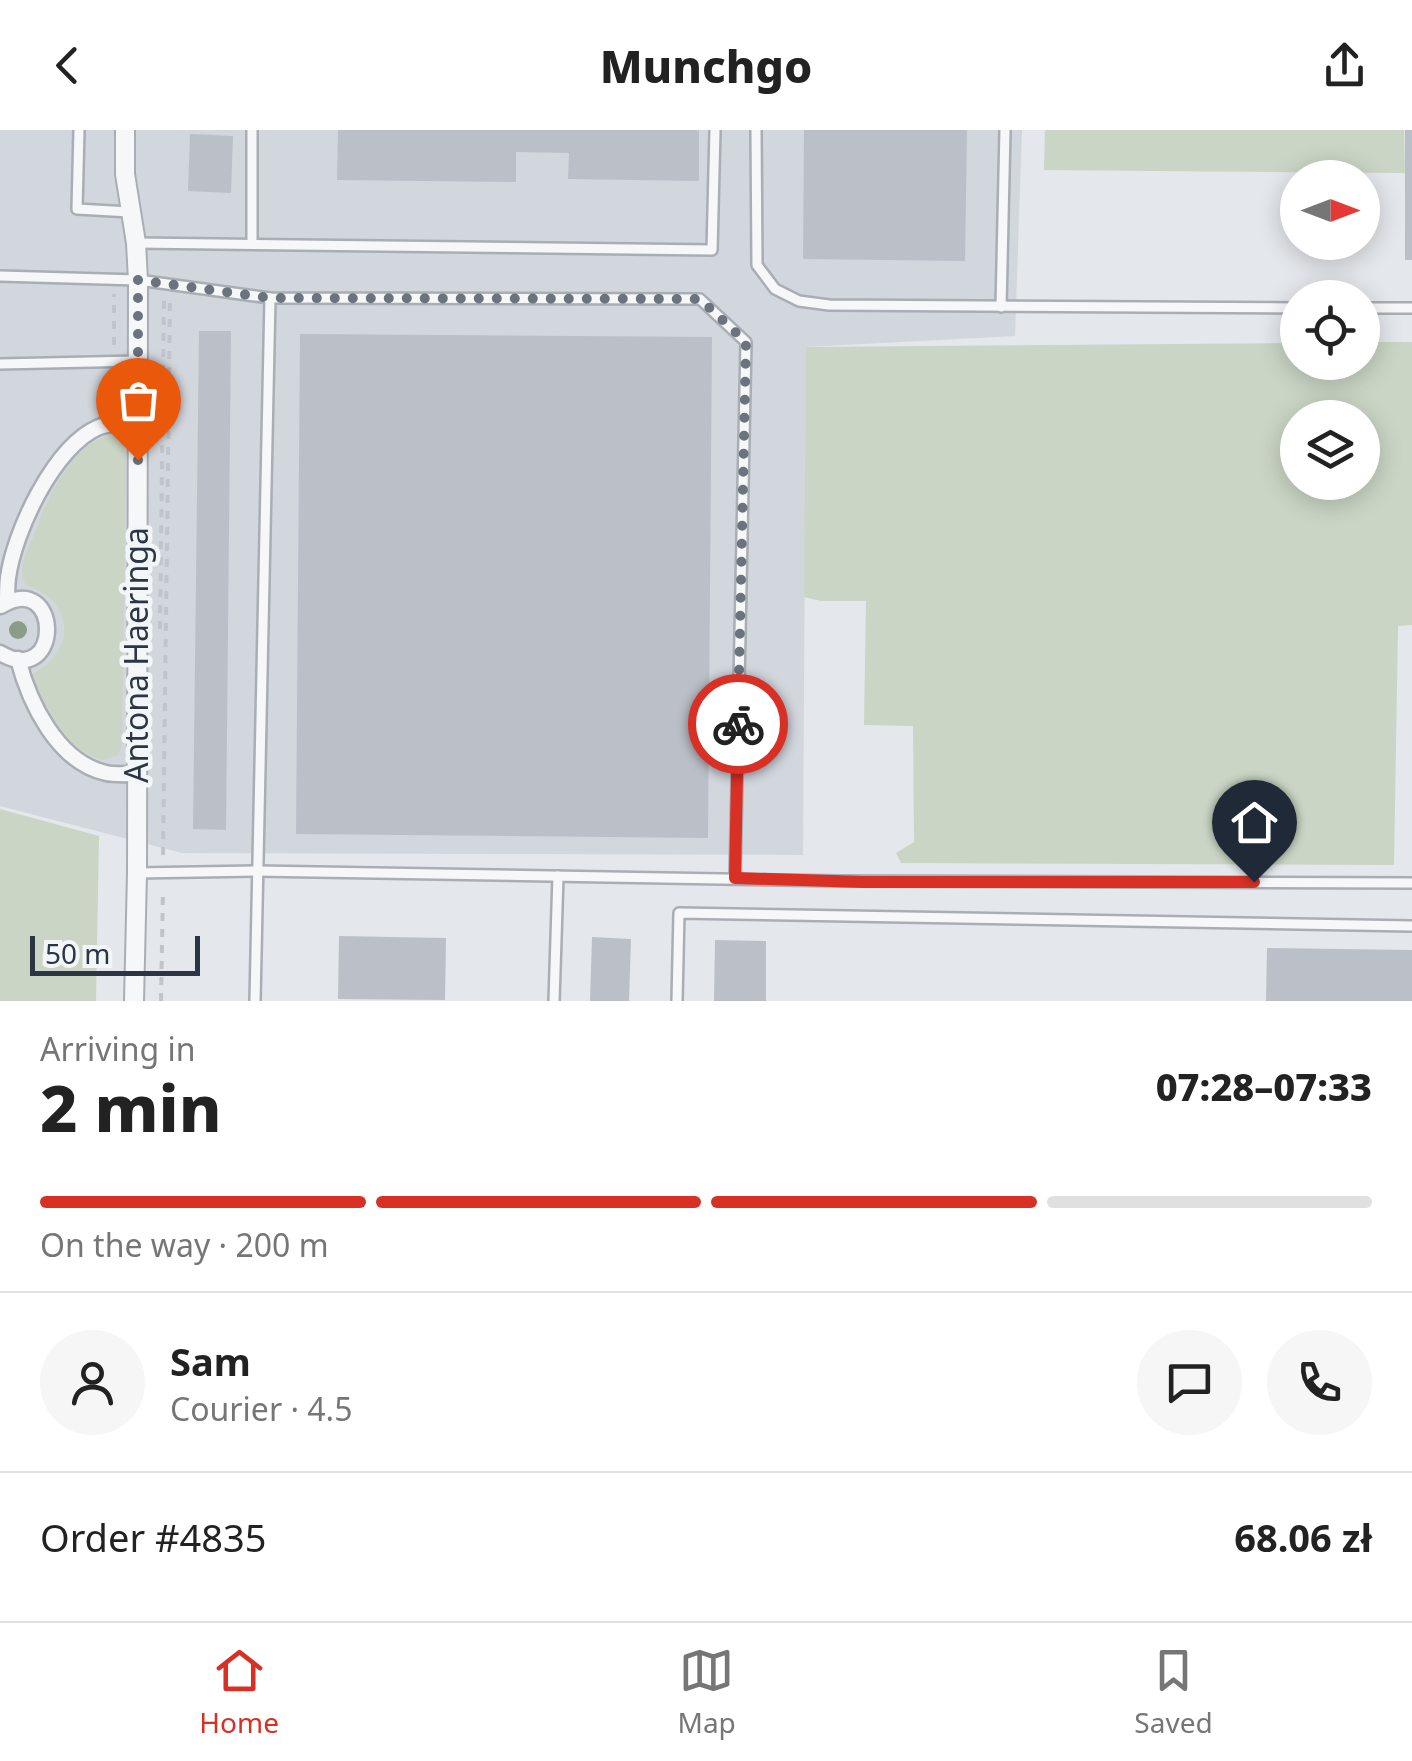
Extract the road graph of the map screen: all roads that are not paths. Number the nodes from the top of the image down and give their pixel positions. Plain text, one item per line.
1 (80, 130) edge
2 (125, 130) edge
3 (252, 130) edge
4 (715, 130) edge
5 (756, 130) edge
6 (1005, 130) edge
7 (130, 212) junction
8 (136, 243) junction
9 (252, 244) junction
10 (0, 276) edge
11 (138, 280) junction
12 (270, 298) junction
13 (1002, 307) junction
14 (1280, 308) edge
15 (1380, 308) edge
16 (1412, 308) edge
17 (138, 360) junction
18 (0, 364) edge
19 (138, 421) junction
20 (4, 604) edge
21 (0, 652) edge
22 (18, 659) junction
23 (137, 774) junction
24 (258, 872) junction
25 (137, 873) junction
26 (558, 876) junction
27 (735, 878) junction
28 (1412, 882) edge
29 (1412, 926) edge
30 (134, 1001) edge
31 (255, 1001) edge
32 (554, 1001) edge
33 (677, 1001) edge

1 - 7 lane
2 - 7 street, Antona Haeringa
3 - 9 lane
4 - 9 lane
5 - 13 lane
6 - 13 lane
7 - 8 street, Antona Haeringa
8 - 9 lane
8 - 11 street, Antona Haeringa
10 - 11 lane
11 - 12 lane
11 - 17 street, Antona Haeringa
12 - 24 lane
12 - 27 lane
13 - 14 lane
15 - 16 lane
17 - 18 lane
17 - 19 street, Antona Haeringa
19 - 20 street
19 - 23 street, Antona Haeringa
20 - 22 street
21 - 22 street
22 - 23 street
23 - 25 street, Antona Haeringa
24 - 25 lane
24 - 26 lane
24 - 31 lane
25 - 30 street, Antona Haeringa
26 - 27 lane
26 - 32 lane
27 - 28 lane
29 - 33 lane

